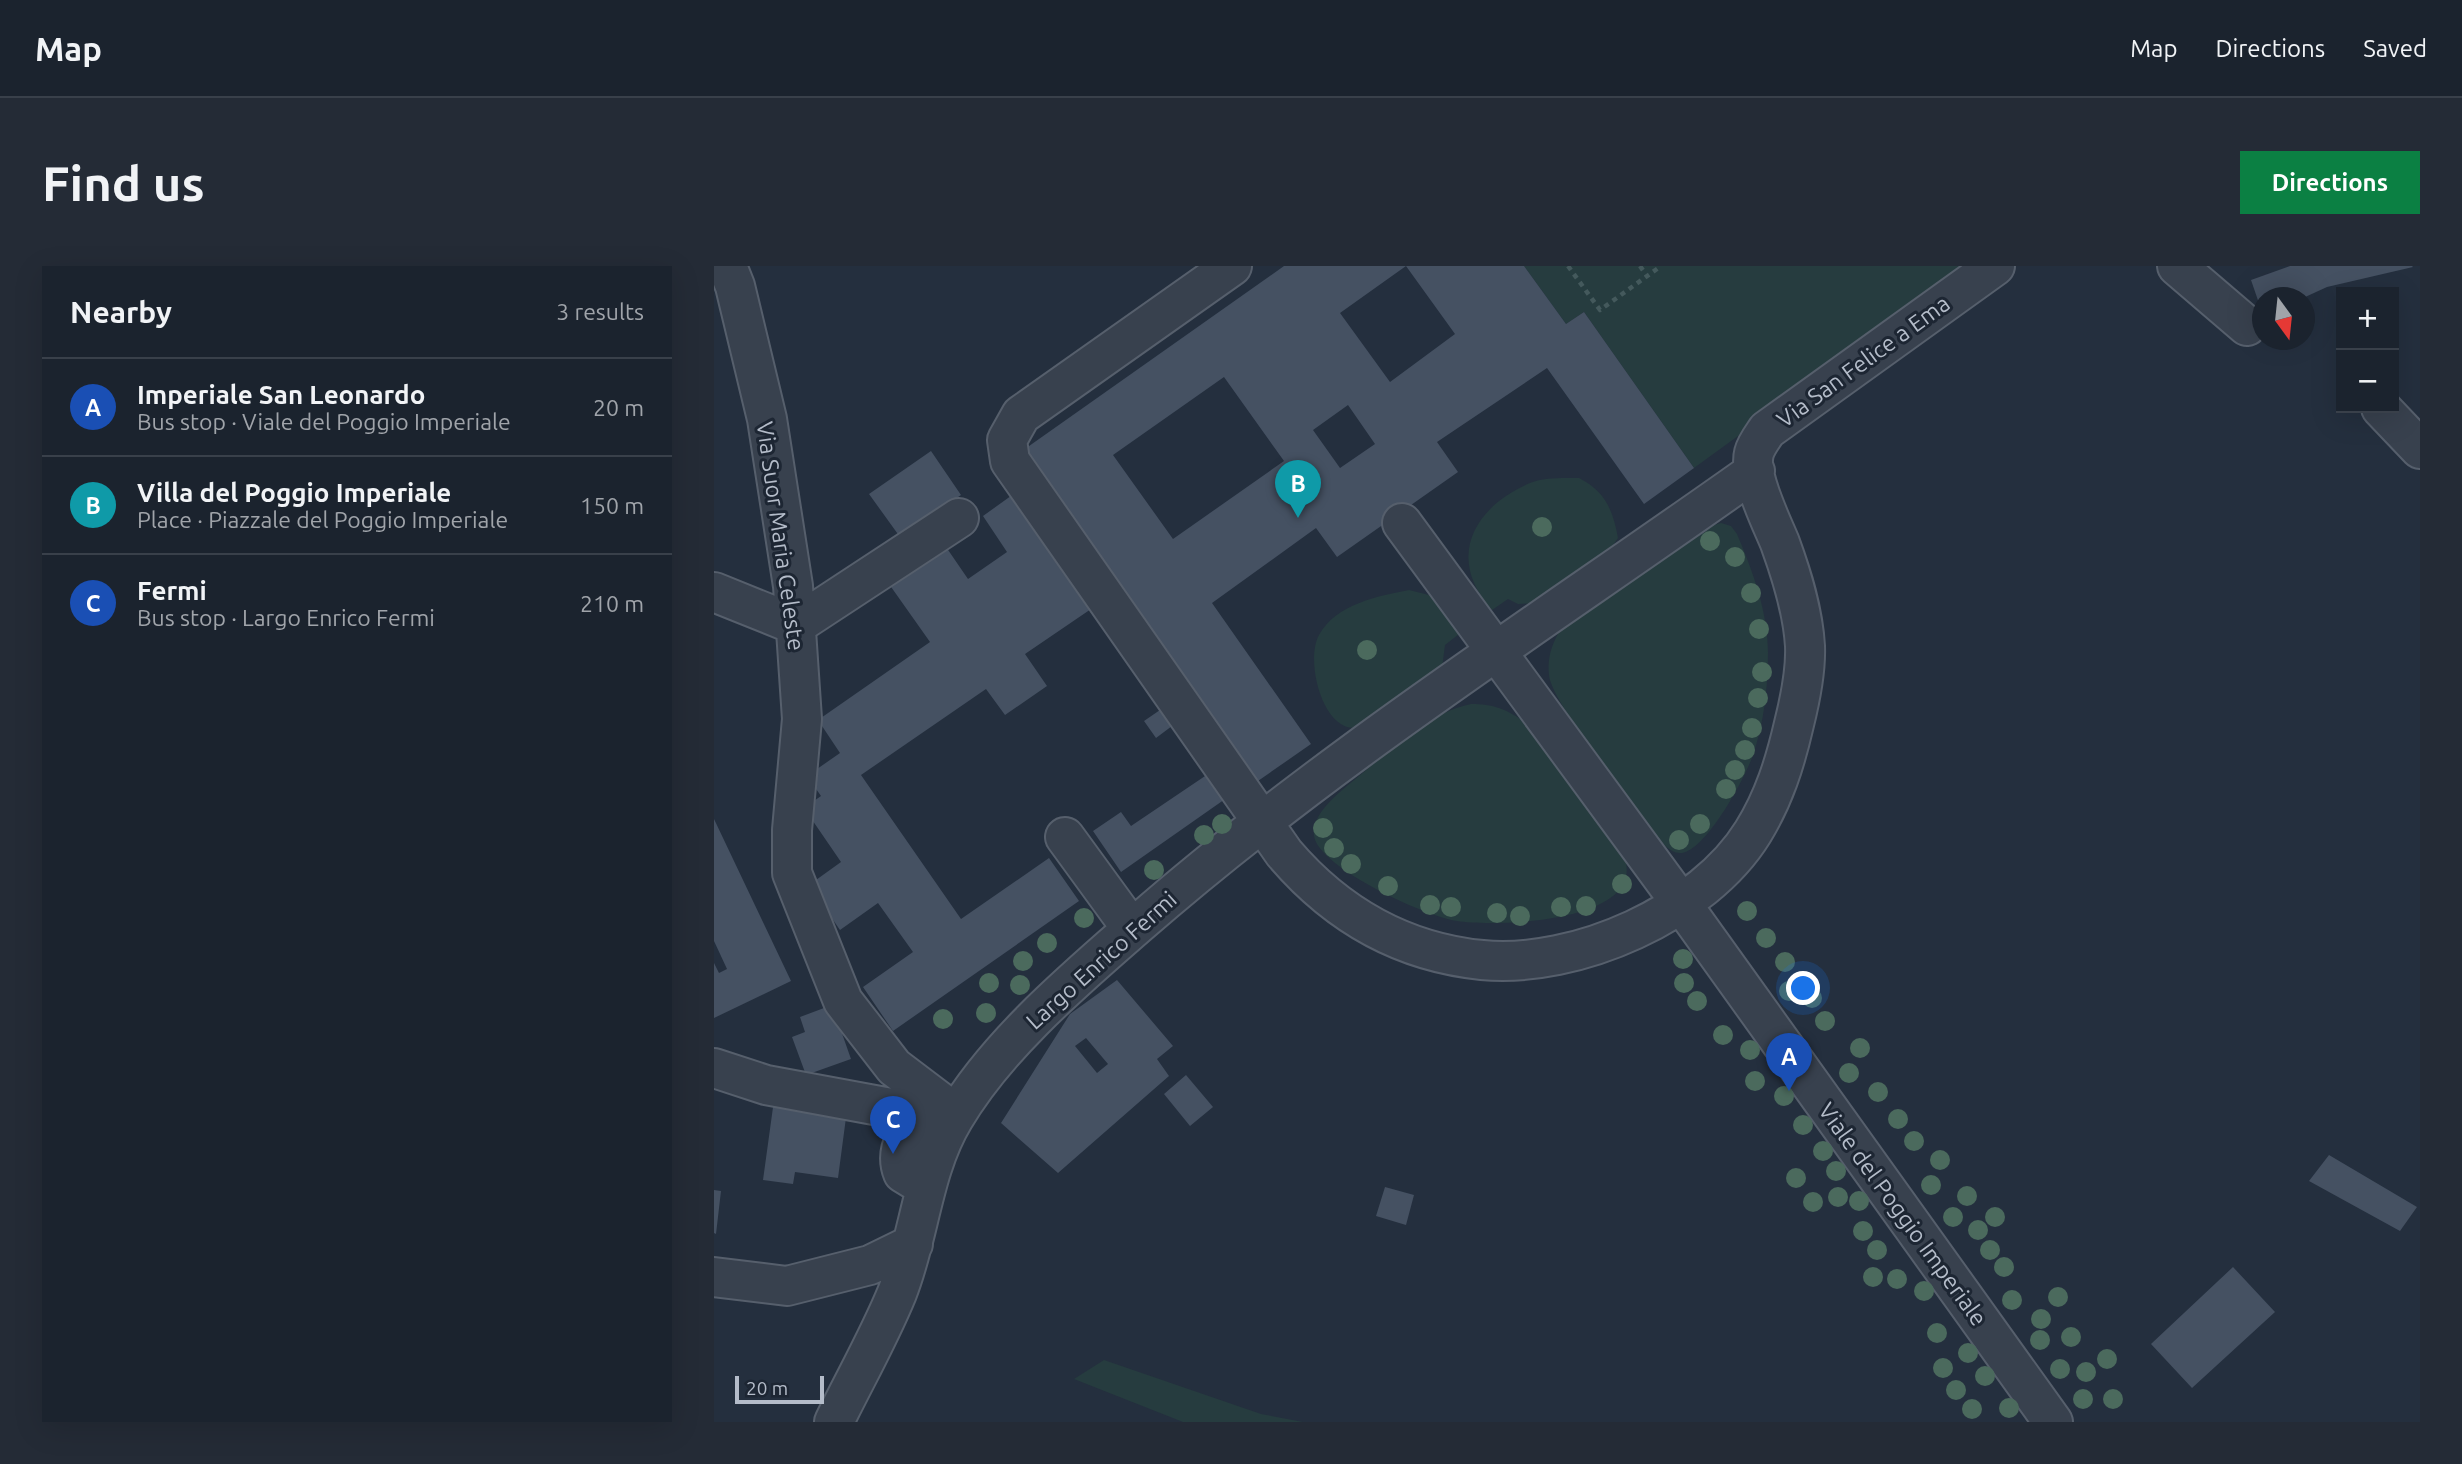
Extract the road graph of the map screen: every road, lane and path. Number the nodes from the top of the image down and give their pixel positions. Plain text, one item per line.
1 (727, 266) edge
2 (1232, 266) edge
3 (1568, 266) edge
4 (1640, 266) edge
5 (1661, 266) edge
6 (1995, 266) edge
7 (2177, 266) edge
8 (1647, 276) junction
9 (2247, 326) dead end
10 (2386, 413) edge
11 (2420, 449) edge
12 (1755, 471) junction
13 (959, 518) dead end
14 (1402, 523) dead end
15 (714, 592) edge
16 (796, 625) junction
17 (1497, 652) junction
18 (1261, 820) junction
19 (1065, 837) dead end
20 (1681, 903) junction
21 (1132, 929) junction
22 (714, 1068) edge
23 (938, 1109) junction
24 (913, 1244) junction
25 (714, 1277) edge
26 (834, 1422) edge
27 (2053, 1422) edge

1 - 16 street, Via Suor Maria Celeste
2 - 18 street
3 - 8 path
4 - 8 path
5 - 8 path
6 - 12 street, Via San Felice a Ema
7 - 9 street
10 - 11 street
12 - 17 street, Largo Enrico Fermi
12 - 20 street
13 - 16 street
14 - 17 street, Viale del Poggio Imperiale
15 - 16 street
16 - 23 street, Via Suor Maria Celeste
17 - 18 street, Largo Enrico Fermi
17 - 20 street, Viale del Poggio Imperiale
18 - 20 street
18 - 21 street, Largo Enrico Fermi
19 - 21 street
20 - 27 street, Viale del Poggio Imperiale
21 - 23 street, Largo Enrico Fermi
22 - 23 street
23 - 24 street, Largo Enrico Fermi
24 - 25 street
24 - 26 street, Largo Enrico Fermi

